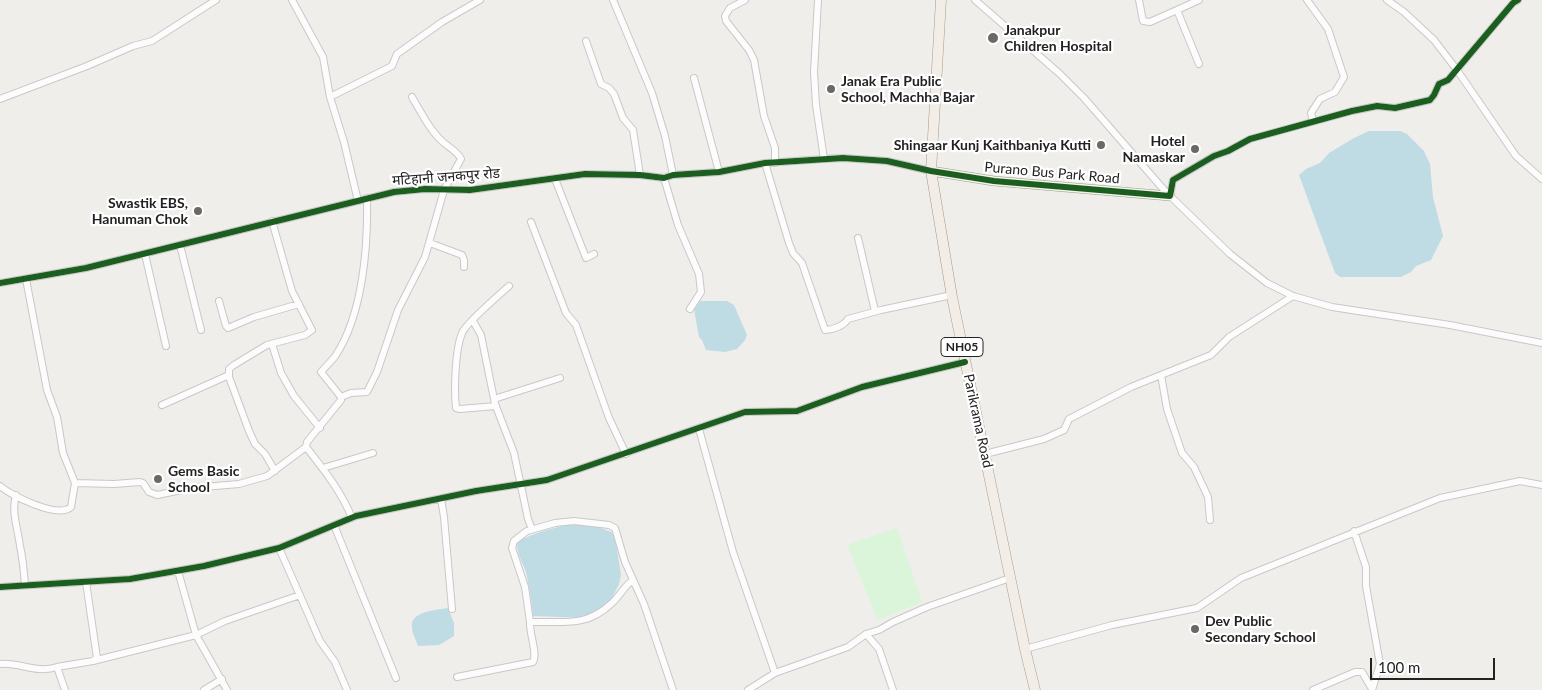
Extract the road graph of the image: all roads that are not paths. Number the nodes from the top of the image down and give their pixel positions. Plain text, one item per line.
1 (216, 0) edge
2 (292, 0) edge
3 (480, 0) edge
4 (613, 0) edge
5 (745, 0) edge
6 (818, 0) edge
7 (941, 0) edge
8 (975, 0) edge
9 (1139, 0) edge
10 (1199, 0) edge
11 (1307, 0) edge
12 (1387, 0) edge
13 (1514, 1) edge
14 (1177, 10) junction
15 (586, 41) dead end
16 (1199, 64) dead end
17 (1457, 70) junction
18 (694, 78) dead end
19 (330, 97) junction
20 (412, 97) dead end
21 (0, 99) edge
22 (1313, 121) junction
23 (824, 159) junction
24 (765, 163) junction
25 (775, 163) junction
26 (931, 171) junction
27 (719, 172) junction
28 (640, 175) junction
29 (673, 175) junction
30 (555, 178) junction
31 (664, 178) junction
32 (1542, 179) edge
33 (444, 190) junction
34 (1170, 196) junction
35 (367, 198) junction
36 (358, 201) junction
37 (272, 222) junction
38 (530, 222) dead end
39 (858, 238) dead end
40 (430, 243) junction
41 (180, 245) junction
42 (145, 254) junction
43 (594, 254) dead end
44 (464, 267) dead end
45 (26, 279) junction
46 (0, 283) edge
47 (509, 286) dead end
48 (952, 295) junction
49 (1293, 296) junction
50 (219, 301) dead end
51 (299, 304) junction
52 (690, 309) dead end
53 (875, 312) junction
54 (473, 321) junction
55 (201, 330) dead end
56 (1542, 343) edge
57 (272, 344) junction
58 (166, 346) dead end
59 (965, 362) junction
60 (229, 375) junction
61 (1160, 375) junction
62 (560, 378) dead end
63 (341, 397) junction
64 (495, 403) junction
65 (162, 405) dead end
66 (320, 428) junction
67 (699, 429) junction
68 (306, 447) junction
69 (373, 453) dead end
70 (626, 454) junction
71 (985, 454) junction
72 (323, 468) junction
73 (275, 471) junction
74 (75, 484) junction
75 (521, 484) junction
76 (1542, 485) edge
77 (0, 486) edge
78 (16, 495) junction
79 (441, 499) junction
80 (352, 518) junction
81 (1210, 520) dead end
82 (334, 525) junction
83 (532, 529) junction
84 (1354, 531) junction
85 (279, 548) junction
86 (178, 572) junction
87 (1010, 578) junction
88 (633, 580) junction
89 (86, 582) junction
90 (25, 585) junction
91 (0, 587) edge
92 (300, 595) junction
93 (452, 609) dead end
94 (530, 622) junction
95 (866, 634) junction
96 (196, 635) junction
97 (1025, 649) junction
98 (93, 661) junction
99 (0, 664) edge
100 (57, 667) junction
101 (776, 673) junction
102 (457, 677) dead end
103 (396, 678) dead end
104 (222, 679) junction
105 (65, 690) edge
106 (204, 690) edge
107 (228, 690) edge
108 (347, 690) edge
109 (672, 690) edge
110 (748, 690) edge
111 (893, 690) edge
112 (1035, 690) edge
113 (1313, 690) edge
114 (1372, 690) edge

1 - 21 street
2 - 19 street
3 - 19 street
4 - 29 street
5 - 25 street
6 - 23 street
7 - 26 main road, Parikrama Road / NH05
8 - 34 street
9 - 14 street
10 - 14 street
11 - 22 street
12 - 17 street
13 - 17 street
14 - 16 street
15 - 28 street
17 - 22 street
17 - 32 street
18 - 27 street
19 - 36 street
20 - 33 street
22 - 34 street
23 - 25 street, मटिहानी जनकपुर रोड
23 - 26 street, मटिहानी जनकपुर रोड
24 - 25 street, मटिहानी जनकपुर रोड
24 - 27 street, मटिहानी जनकपुर रोड
24 - 53 street
26 - 34 street, Purano Bus Park Road
26 - 48 main road, Parikrama Road / NH05
27 - 29 street, मटिहानी जनकपुर रोड
28 - 30 street, मटिहानी जनकपुर रोड
28 - 31 street, मटिहानी जनकपुर रोड
29 - 31 street, मटिहानी जनकपुर रोड
30 - 33 street, मटिहानी जनकपुर रोड
30 - 43 street
31 - 52 street
33 - 35 street, मटिहानी जनकपुर रोड
33 - 40 street
34 - 49 street
35 - 36 street, मटिहानी जनकपुर रोड
35 - 63 street
36 - 37 street, मटिहानी जनकपुर रोड
37 - 41 street, मटिहानी जनकपुर रोड
37 - 51 street
38 - 70 street
39 - 53 street
40 - 44 street
40 - 63 street
41 - 42 street, मटिहानी जनकपुर रोड
41 - 55 street
42 - 45 street, मटिहानी जनकपुर रोड
42 - 58 street
45 - 46 street, मटिहानी जनकपुर रोड
45 - 74 street
47 - 54 street
48 - 53 street
48 - 59 main road, Parikrama Road / NH05
49 - 56 street
49 - 61 street
50 - 51 street
51 - 57 street
54 - 64 street
54 - 64 street
57 - 60 street
57 - 66 street
59 - 67 street
59 - 71 main road, Parikrama Road / NH05
60 - 65 street
60 - 73 street
61 - 71 street
61 - 81 street
62 - 64 street
63 - 66 street
64 - 75 street
66 - 68 street
67 - 70 street
67 - 101 street
68 - 72 street
68 - 73 street
69 - 72 street
70 - 75 street
71 - 87 main road, Parikrama Road / NH05
72 - 80 street
73 - 74 street
74 - 78 street
75 - 79 street
75 - 83 street
76 - 84 street
77 - 78 street
78 - 90 street
79 - 80 street
79 - 93 street
80 - 82 street
82 - 85 street
82 - 103 street
83 - 88 street
83 - 94 street
84 - 97 street
84 - 114 street
85 - 86 street
85 - 92 street
86 - 89 street
86 - 96 street
87 - 95 street
87 - 97 main road, Parikrama Road / NH05
88 - 94 street
88 - 109 street
89 - 90 street
89 - 98 street
90 - 91 street
92 - 96 street
92 - 108 street
94 - 102 street
95 - 101 street
95 - 111 street
96 - 98 street
96 - 104 street
97 - 112 main road, Parikrama Road / NH05
98 - 100 street
99 - 100 street
100 - 105 street
101 - 110 street
104 - 106 street
104 - 107 street
113 - 114 street

